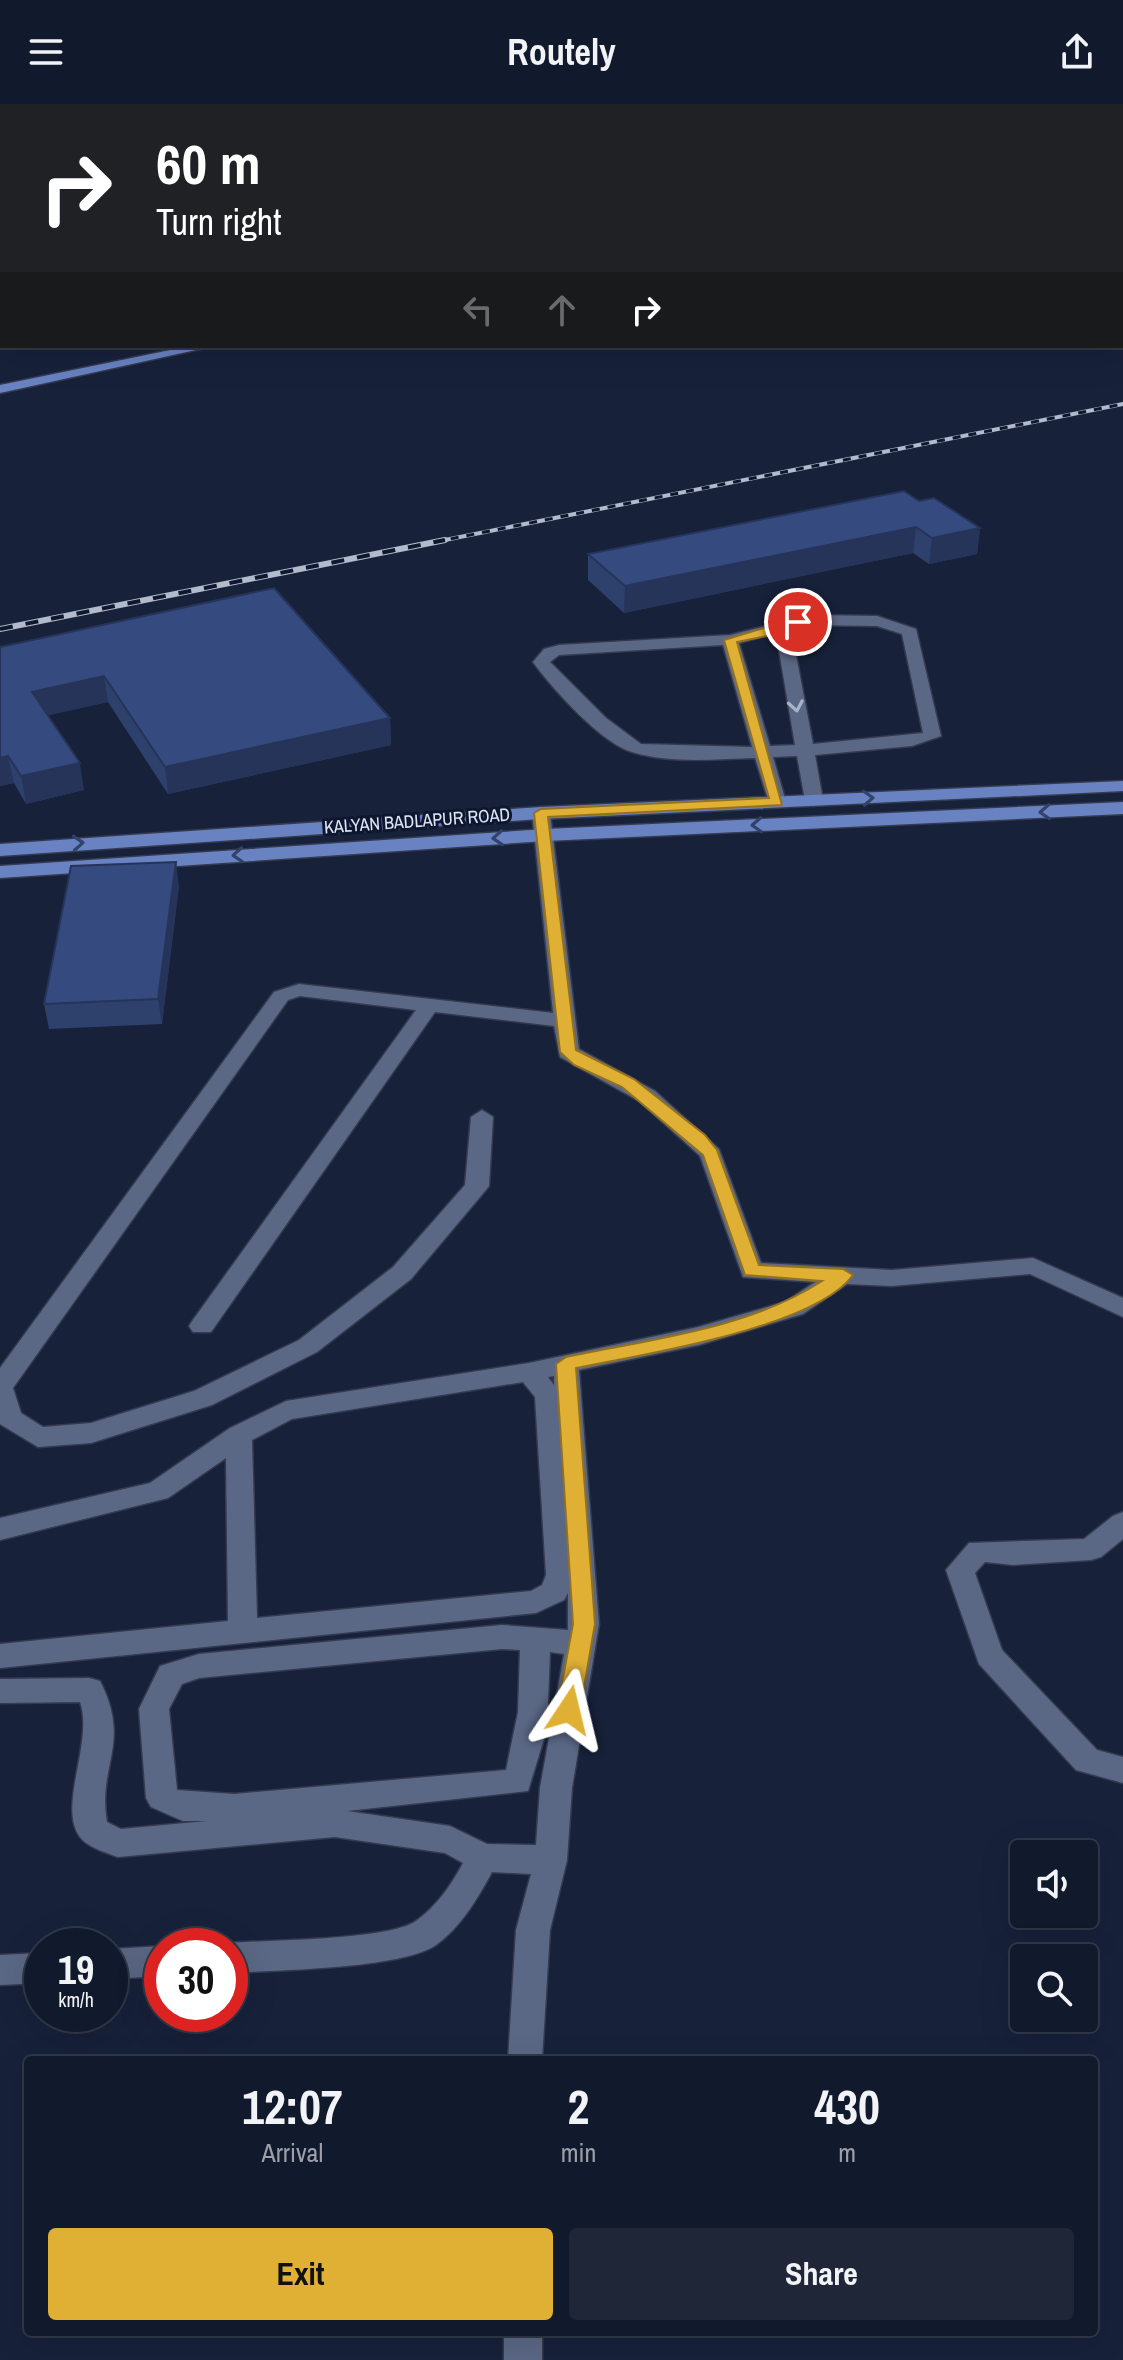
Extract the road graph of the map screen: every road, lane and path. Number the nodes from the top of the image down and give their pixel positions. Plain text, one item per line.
1 (144, 348) edge
2 (197, 348) edge
3 (2, 384) edge
4 (783, 629) junction
5 (730, 640) junction
6 (804, 750) junction
7 (765, 752) junction
8 (1123, 786) edge
9 (814, 800) junction
10 (777, 802) junction
11 (1123, 808) edge
12 (543, 824) junction
13 (0, 850) edge
14 (0, 872) edge
15 (430, 1005) junction
16 (563, 1021) junction
17 (482, 1117) dead end
18 (843, 1275) junction
19 (1123, 1308) edge
20 (202, 1326) dead end
21 (566, 1364) junction
22 (529, 1372) junction
23 (0, 1387) edge
24 (239, 1435) junction
25 (1123, 1523) edge
26 (0, 1529) edge
27 (243, 1630) junction
28 (535, 1639) junction
29 (580, 1643) junction
30 (0, 1656) edge
31 (0, 1691) edge
32 (1123, 1770) edge
33 (483, 1858) junction
34 (551, 1860) junction
35 (248, 1957) edge
36 (24, 1969) edge
37 (0, 1970) edge
38 (525, 2056) edge
39 (523, 2336) edge
40 (523, 2360) edge

1 - 3 main road
2 - 3 main road
4 - 5 street
4 -> 6 street
4 - 6 street
5 - 7 street
5 - 7 street
6 - 7 street
6 - 9 street
7 - 10 street
9 -> 8 main road, KALYAN BADLAPUR ROAD
9 - 10 main road, KALYAN BADLAPUR ROAD
10 - 12 main road, KALYAN BADLAPUR ROAD
11 -> 12 main road, KALYAN BADLAPUR ROAD
13 -> 12 main road, KALYAN BADLAPUR ROAD
12 -> 14 main road, KALYAN BADLAPUR ROAD
12 - 16 street
15 - 16 street
15 - 20 street
15 - 23 street
16 - 18 street
17 - 23 street
18 - 19 street
18 - 21 street
21 - 22 street
21 - 29 street
22 - 24 street
22 - 27 street
24 - 26 street
24 - 27 street
25 - 32 street
27 - 30 street
28 - 28 street
28 - 29 street
29 - 34 street
31 - 33 street
33 - 34 street
33 - 35 street
34 - 38 street
36 - 37 street
39 - 40 street

